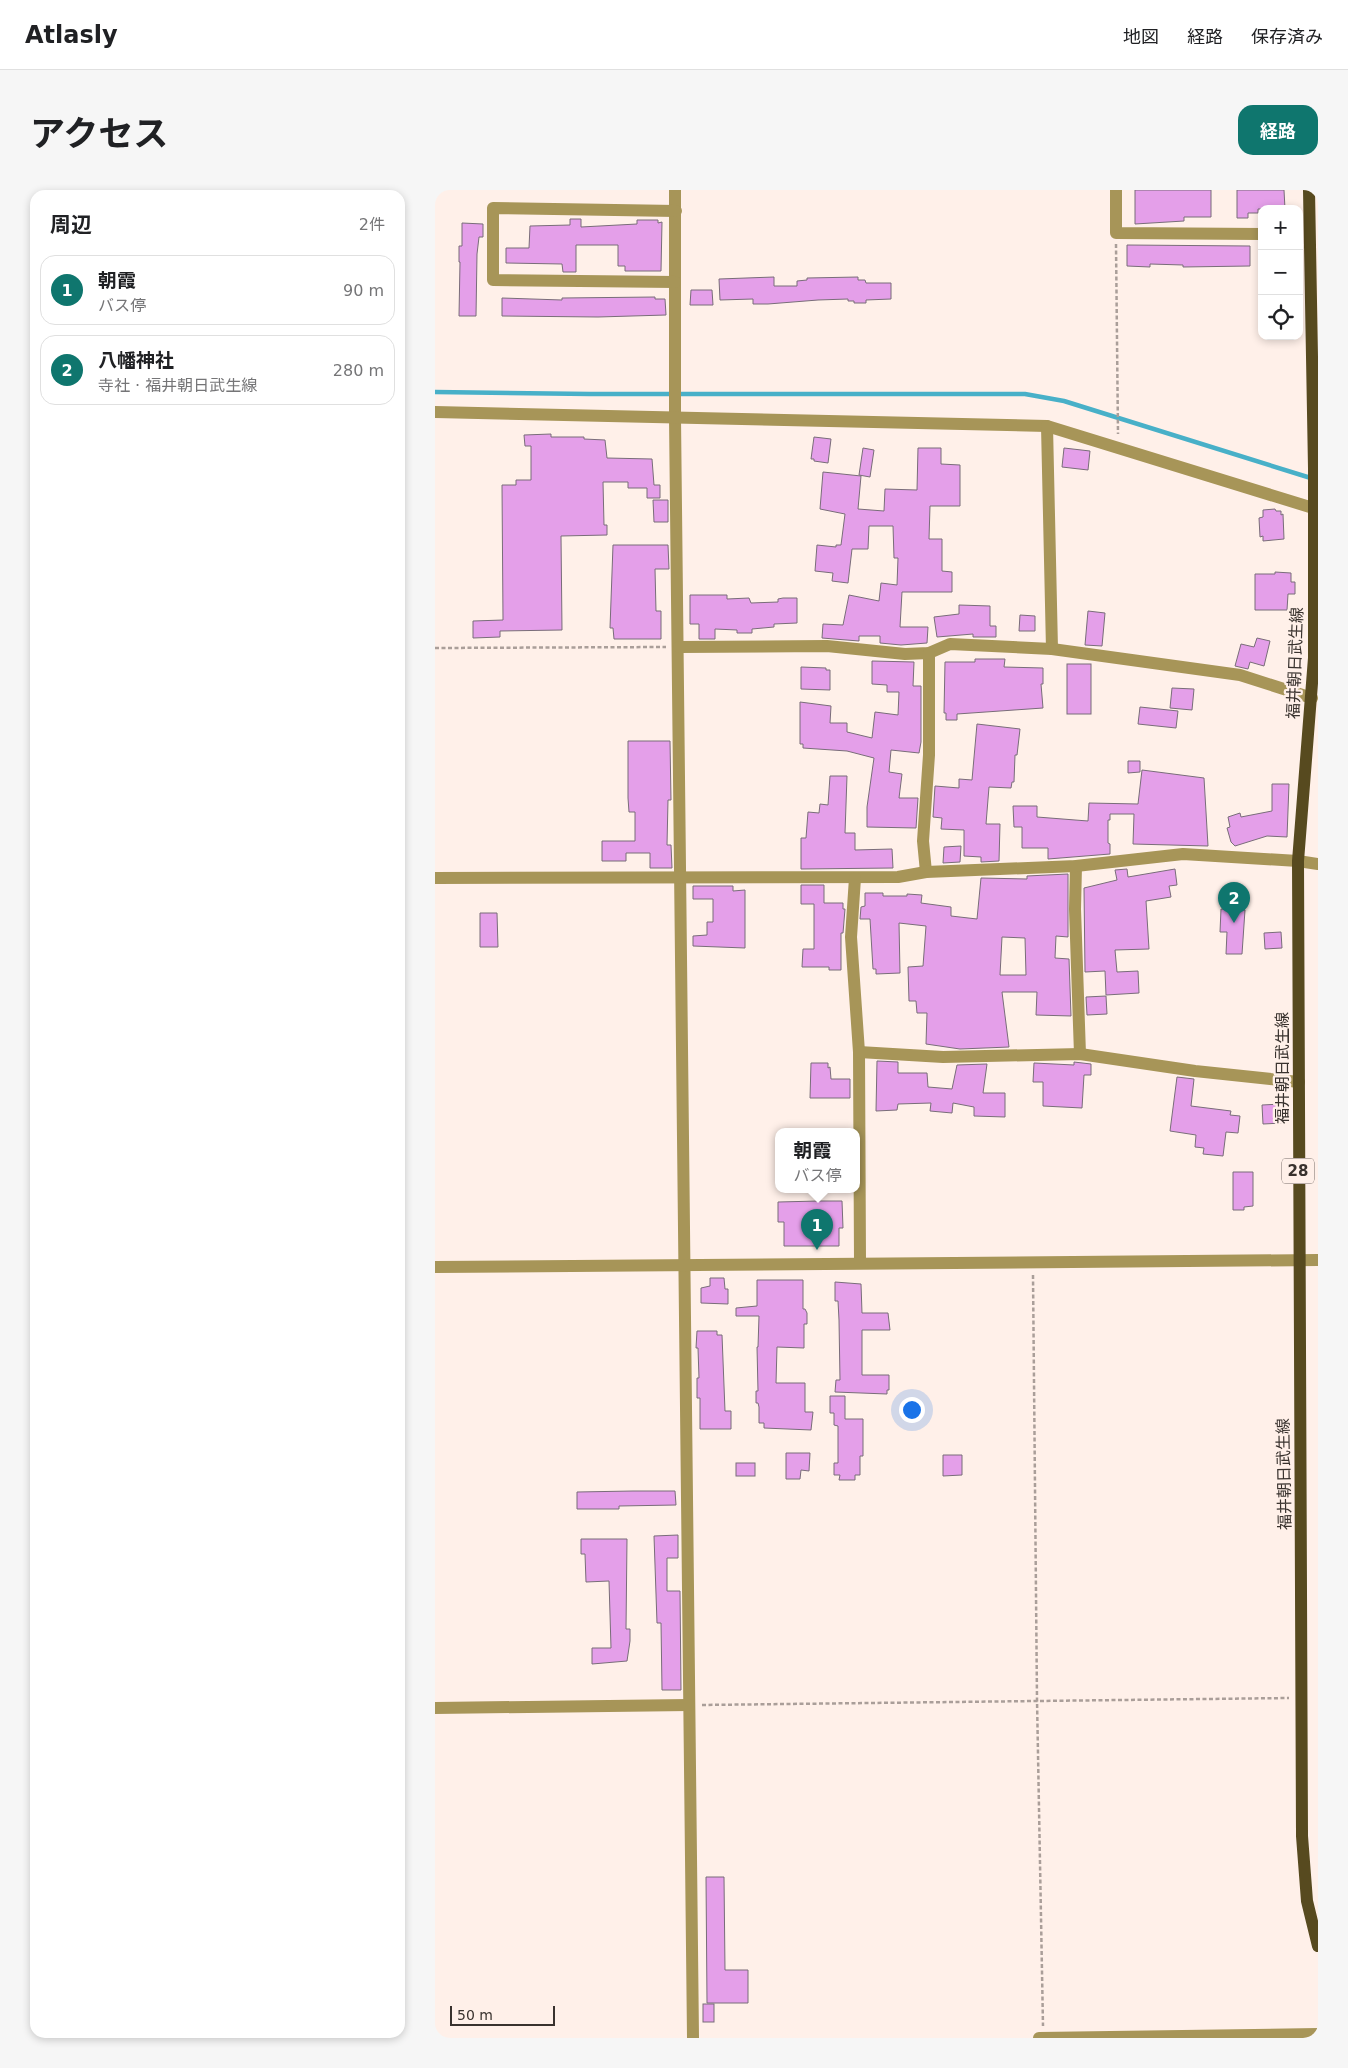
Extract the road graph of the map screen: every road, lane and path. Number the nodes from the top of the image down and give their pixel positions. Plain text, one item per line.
1 (675, 190) edge
2 (1115, 190) edge
3 (1309, 190) edge
4 (675, 211) junction
5 (1116, 233) junction
6 (1258, 234) edge
7 (1304, 234) edge
8 (1314, 274) edge
9 (675, 282) junction
10 (435, 412) edge
11 (676, 414) junction
12 (1047, 426) junction
13 (1118, 448) junction
14 (1314, 504) junction
15 (679, 647) junction
16 (435, 648) edge
17 (1052, 649) junction
18 (929, 653) junction
19 (1316, 655) edge
20 (1312, 698) junction
21 (1298, 861) junction
22 (1318, 864) edge
23 (1076, 866) junction
24 (926, 872) junction
25 (435, 878) edge
26 (680, 878) junction
27 (855, 878) junction
28 (859, 1052) junction
29 (1080, 1054) junction
30 (1299, 1082) junction
31 (859, 1128) edge
32 (860, 1193) edge
33 (1298, 1260) junction
34 (1318, 1260) edge
35 (860, 1262) junction
36 (1032, 1262) junction
37 (685, 1264) junction
38 (435, 1267) edge
39 (1303, 1698) junction
40 (1037, 1699) junction
41 (689, 1705) junction
42 (435, 1708) edge
43 (1318, 1946) edge
44 (1318, 2034) edge
45 (693, 2038) edge
46 (1041, 2038) edge

1 - 4 street
2 - 5 street
3 - 7 main road, 福井朝日武生線 / 28
4 - 9 street
4 - 9 street
5 - 6 street
5 - 13 path
7 - 8 main road, 福井朝日武生線 / 28
8 - 14 main road, 福井朝日武生線 / 28
9 - 11 street
10 - 11 street
11 - 12 street
11 - 15 street
12 - 13 street
12 - 17 street
13 - 14 street
14 - 19 main road, 福井朝日武生線 / 28
15 - 16 path
15 - 18 street
15 - 26 street
17 - 18 street
17 - 20 street
18 - 24 street
19 - 20 main road, 福井朝日武生線 / 28
20 - 21 main road, 福井朝日武生線 / 28
21 - 22 street
21 - 23 street
21 - 30 main road, 福井朝日武生線 / 28
23 - 24 street
23 - 29 street
24 - 27 street
25 - 26 street
26 - 27 street
26 - 37 street
27 - 28 street
28 - 29 street
28 - 31 street
29 - 30 street
30 - 33 main road, 福井朝日武生線 / 28
32 - 35 street
33 - 34 street
33 - 36 street
33 - 39 main road, 福井朝日武生線 / 28
35 - 36 street
35 - 37 street
36 - 40 path
37 - 38 street
37 - 41 street
39 - 40 path
39 - 43 main road, 福井朝日武生線 / 28
40 - 41 path
40 - 46 path
41 - 42 street
41 - 45 street
44 - 46 street

